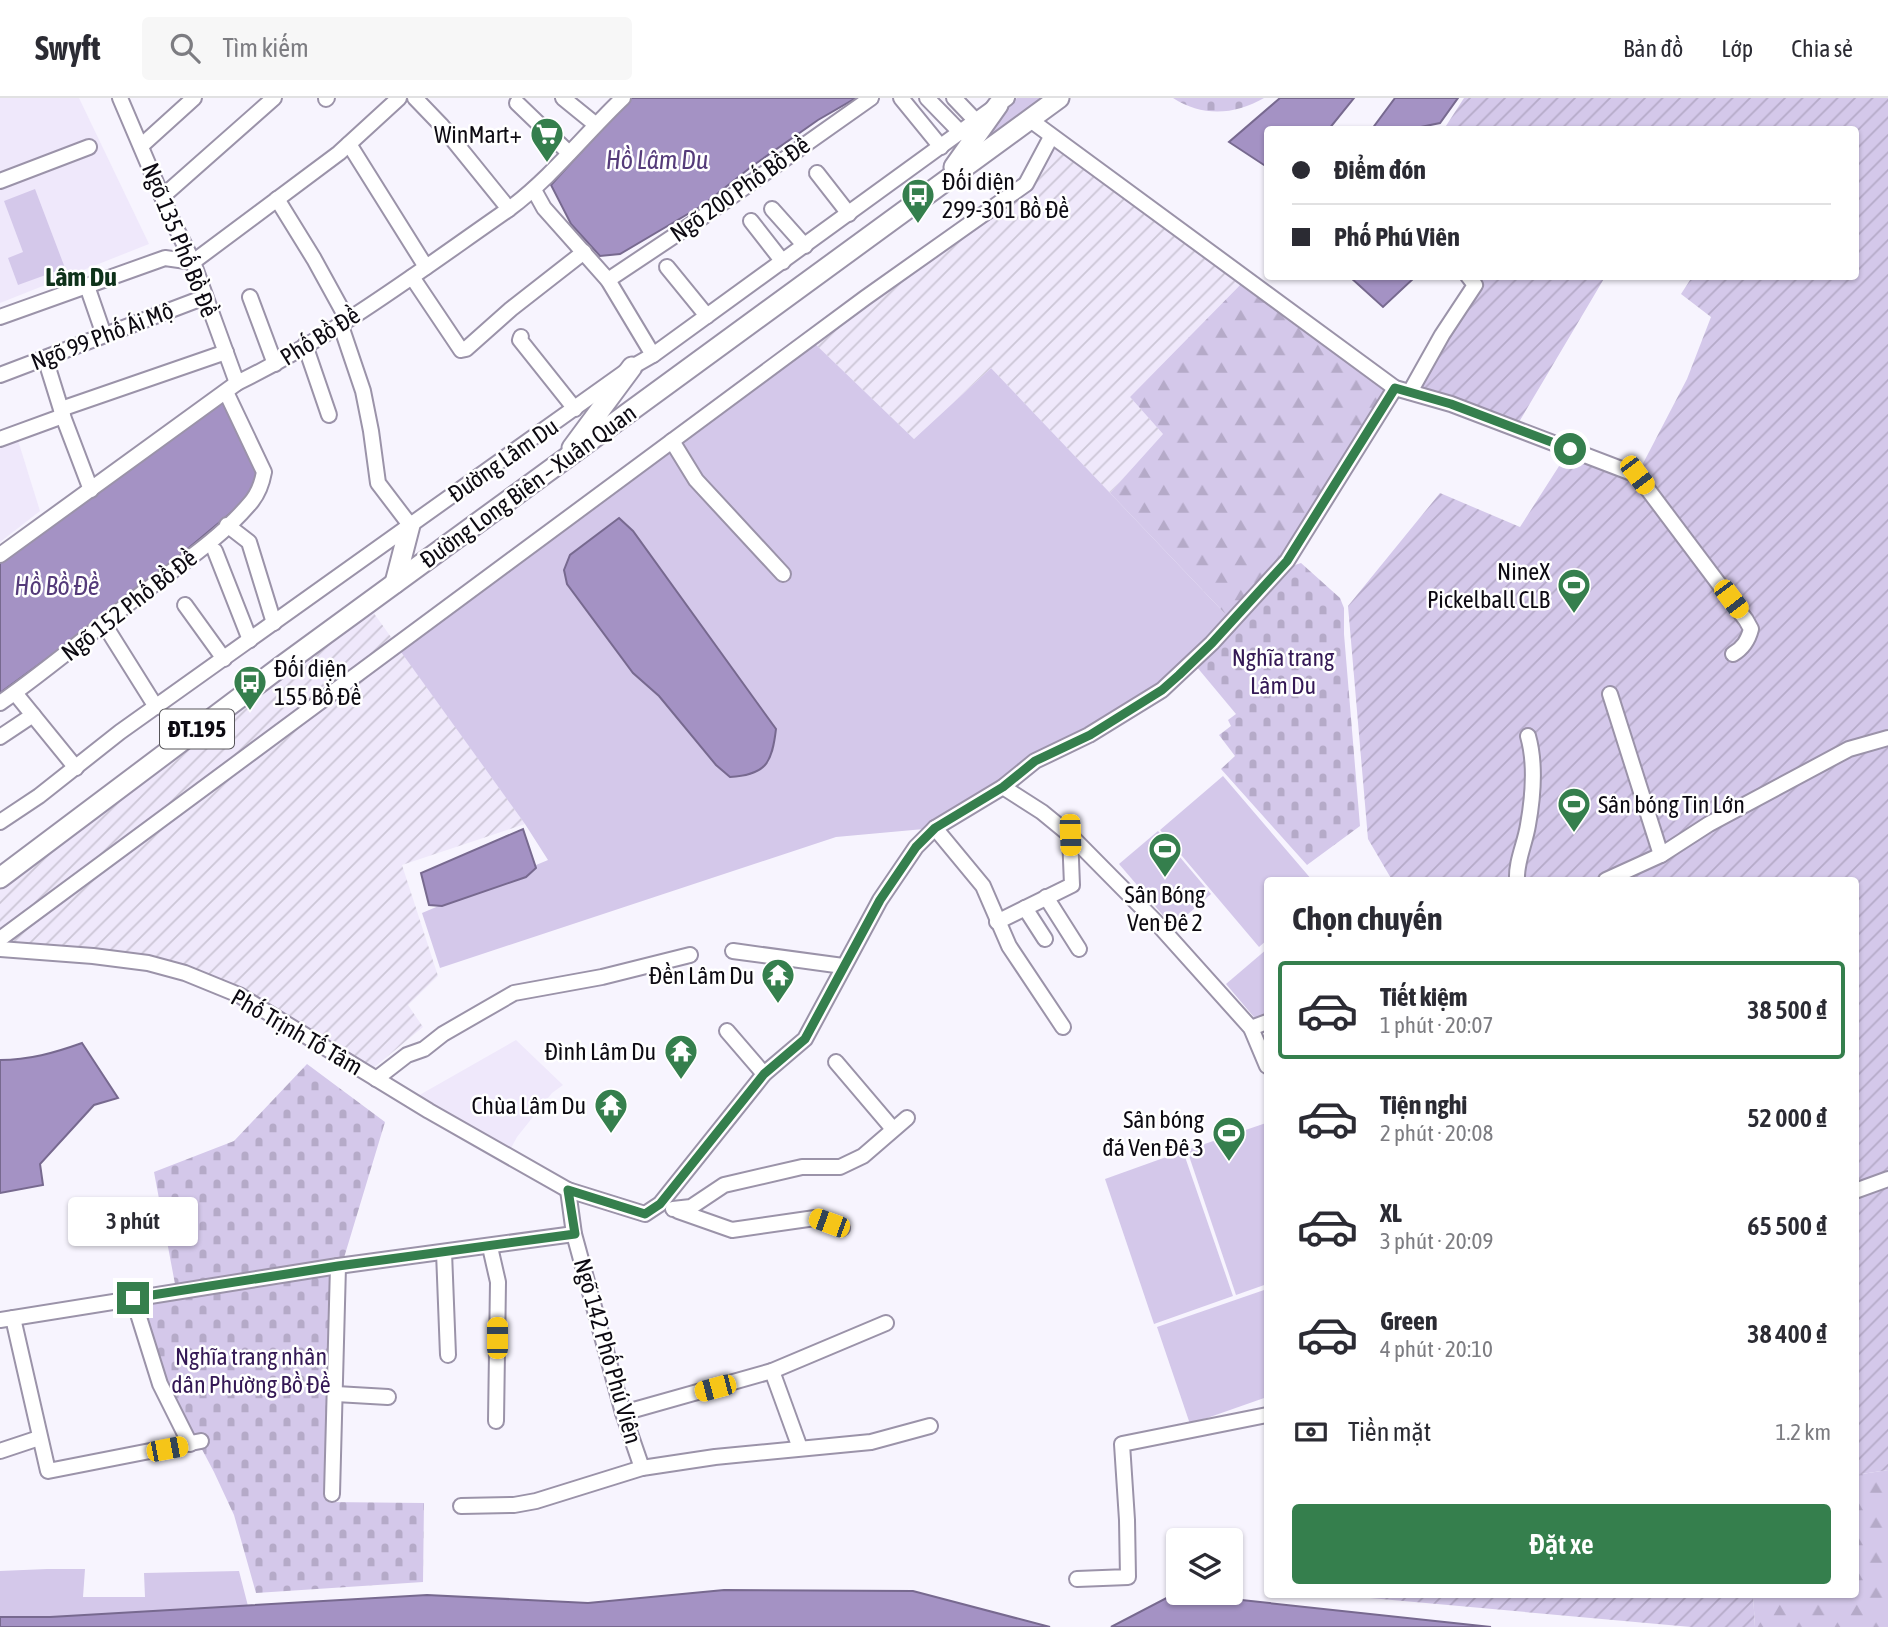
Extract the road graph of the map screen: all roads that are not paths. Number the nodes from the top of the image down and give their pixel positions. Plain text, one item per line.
1 (120, 98) edge
2 (194, 98) edge
3 (274, 98) edge
4 (399, 98) edge
5 (415, 98) edge
6 (563, 98) edge
7 (624, 98) edge
8 (871, 98) edge
9 (901, 98) edge
10 (927, 98) edge
11 (954, 98) edge
12 (1059, 98) edge
13 (1000, 100) edge
14 (517, 103) dead end
15 (1029, 120) junction
16 (976, 121) junction
17 (595, 124) junction
18 (961, 133) junction
19 (1051, 137) junction
20 (349, 144) junction
21 (141, 146) junction
22 (89, 147) dead end
23 (941, 148) junction
24 (569, 153) junction
25 (817, 173) dead end
26 (0, 181) edge
27 (943, 182) junction
28 (534, 190) junction
29 (162, 197) junction
30 (277, 199) junction
31 (509, 209) junction
32 (772, 209) dead end
33 (849, 214) junction
34 (751, 221) dead end
35 (805, 246) junction
36 (584, 253) junction
37 (193, 262) junction
38 (783, 262) junction
39 (426, 267) junction
40 (667, 267) dead end
41 (412, 276) junction
42 (608, 279) junction
43 (1475, 280) edge
44 (87, 286) junction
45 (205, 297) junction
46 (250, 297) dead end
47 (707, 316) junction
48 (0, 317) edge
49 (344, 321) junction
50 (104, 335) junction
51 (521, 337) dead end
52 (305, 345) junction
53 (226, 352) junction
54 (653, 355) junction
55 (45, 358) junction
56 (275, 365) junction
57 (632, 367) junction
58 (0, 375) edge
59 (232, 388) junction
60 (1395, 388) junction
61 (1410, 392) junction
62 (575, 409) junction
63 (62, 413) junction
64 (329, 415) dead end
65 (0, 439) edge
66 (672, 441) junction
67 (561, 463) junction
68 (91, 490) junction
69 (252, 501) joint
70 (410, 525) junction
71 (227, 526) junction
72 (215, 551) dead end
73 (0, 555) edge
74 (783, 573) dead end
75 (395, 583) junction
76 (185, 605) dead end
77 (274, 623) junction
78 (104, 624) junction
79 (250, 640) junction
80 (1733, 654) dead end
81 (224, 659) junction
82 (15, 693) junction
83 (1610, 694) dead end
84 (0, 703) edge
85 (156, 707) junction
86 (33, 715) junction
87 (1528, 736) dead end
88 (0, 737) edge
89 (1888, 738) edge
90 (76, 768) junction
91 (1003, 787) junction
92 (0, 821) edge
93 (935, 828) junction
94 (1070, 835) junction
95 (1661, 855) junction
96 (3, 874) edge
97 (1517, 877) edge
98 (1612, 877) edge
99 (1046, 897) junction
100 (1025, 908) junction
101 (997, 922) junction
102 (0, 939) edge
103 (1045, 939) dead end
104 (0, 949) edge
105 (1079, 949) dead end
106 (733, 951) dead end
107 (690, 956) dead end
108 (843, 966) junction
109 (1264, 1023) edge
110 (1063, 1027) dead end
111 (1251, 1028) junction
112 (727, 1031) dead end
113 (1264, 1059) edge
114 (836, 1062) dead end
115 (764, 1074) junction
116 (376, 1079) junction
117 (907, 1118) dead end
118 (893, 1129) junction
119 (1888, 1179) edge
120 (568, 1190) junction
121 (1859, 1190) edge
122 (667, 1207) junction
123 (842, 1228) dead end
124 (575, 1234) junction
125 (490, 1247) junction
126 (444, 1252) junction
127 (338, 1266) junction
128 (133, 1298) junction
129 (6, 1319) edge
130 (886, 1323) dead end
131 (448, 1355) dead end
132 (772, 1371) junction
133 (336, 1394) junction
134 (388, 1397) dead end
135 (623, 1413) junction
136 (1264, 1416) edge
137 (496, 1421) dead end
138 (930, 1426) dead end
139 (39, 1438) junction
140 (800, 1448) junction
141 (0, 1451) edge
142 (642, 1468) junction
143 (332, 1494) dead end
144 (461, 1506) dead end
145 (1077, 1579) dead end

1 - 21 street, Ngõ 135 Phố Bồ Đề
2 - 21 street
3 - 29 street
4 - 20 street
5 - 31 street
6 - 17 street
7 - 17 street, Phố Bồ Đề
8 - 42 street, Ngõ 200 Phố Bồ Đề
9 - 23 street
10 - 18 street
11 - 16 street
12 - 15 main road, Đường Long Biên – Xuân Quan
13 - 16 street, Đường Lâm Du
13 - 27 main road
14 - 24 street
15 - 19 street
15 - 27 main road, Đường Long Biên – Xuân Quan
16 - 18 street, Đường Lâm Du
17 - 24 street, Phố Bồ Đề
18 - 23 street, Đường Lâm Du
19 - 60 street
19 - 66 street
20 - 30 street
20 - 39 street
21 - 29 street, Ngõ 135 Phố Bồ Đề
22 - 26 street
23 - 33 street, Đường Lâm Du
24 - 28 street, Phố Bồ Đề
25 - 33 street
27 - 67 main road, Đường Long Biên – Xuân Quan
28 - 31 street, Phố Bồ Đề
28 - 36 street
29 - 37 street, Ngõ 135 Phố Bồ Đề
30 - 37 street
30 - 49 street
31 - 39 street, Phố Bồ Đề
32 - 35 street
33 - 35 street, Đường Lâm Du
34 - 38 street
35 - 38 street, Đường Lâm Du
36 - 41 street
36 - 42 street
37 - 44 street
37 - 45 street, Ngõ 135 Phố Bồ Đề
38 - 47 street, Đường Lâm Du
39 - 41 street, Phố Bồ Đề
40 - 47 street
41 - 49 street, Phố Bồ Đề
42 - 54 street
43 - 61 street
44 - 48 street
44 - 50 street
45 - 50 street, Ngõ 99 Phố Ái Mộ
45 - 53 street, Ngõ 135 Phố Bồ Đề
46 - 56 street
47 - 54 street, Đường Lâm Du
49 - 52 street, Phố Bồ Đề
49 - 70 street
50 - 55 street, Ngõ 99 Phố Ái Mộ
51 - 62 street
52 - 56 street, Phố Bồ Đề
52 - 64 street
53 - 59 street, Ngõ 135 Phố Bồ Đề
53 - 63 street
54 - 57 street, Đường Lâm Du
55 - 58 street, Ngõ 99 Phố Ái Mộ
55 - 63 street
56 - 59 street, Phố Bồ Đề
57 - 62 street, Đường Lâm Du
57 - 67 main road
59 - 68 street, Phố Bồ Đề
59 - 69 street, Ngõ 135 Phố Bồ Đề
60 - 61 street
60 - 91 street
61 - 80 street
62 - 70 street, Đường Lâm Du
63 - 65 street
63 - 68 street
66 - 74 street
66 - 102 street
67 - 75 main road, Đường Long Biên – Xuân Quan / ĐT.195
68 - 73 street, Phố Bồ Đề
69 - 71 street, Ngõ 152 Phố Bồ Đề
70 - 75 main road
70 - 77 street, Đường Lâm Du
71 - 77 street
71 - 78 street, Ngõ 152 Phố Bồ Đề
72 - 79 street
75 - 96 main road, Đường Long Biên – Xuân Quan / ĐT.195
76 - 81 street
77 - 79 street, Đường Lâm Du
78 - 82 street, Ngõ 152 Phố Bồ Đề
78 - 85 street
79 - 81 street, Đường Lâm Du
81 - 85 street, Đường Lâm Du
82 - 84 street, Ngõ 152 Phố Bồ Đề
82 - 86 street
83 - 95 street
85 - 90 street, Đường Lâm Du
86 - 88 street
86 - 90 street
87 - 97 street
89 - 95 street
90 - 92 street, Đường Lâm Du
91 - 93 street
91 - 94 street
93 - 101 street
93 - 108 street
94 - 99 street
94 - 111 street
95 - 98 street
99 - 100 street
99 - 105 street
100 - 101 street
100 - 103 street
101 - 110 street
104 - 116 street, Phố Trịnh Tố Tâm
106 - 108 street
107 - 116 street
108 - 115 street
109 - 111 street
111 - 113 street
112 - 115 street
114 - 118 street
115 - 122 street
116 - 120 street, Phố Trịnh Tố Tâm
117 - 118 street
118 - 122 street
119 - 121 street
120 - 122 street, Phố Trịnh Tố Tâm
120 - 124 street, Ngõ 142 Phố Phú Viên
122 - 123 street
124 - 125 street
124 - 135 street, Ngõ 142 Phố Phú Viên
125 - 126 street
125 - 137 street
126 - 127 street
126 - 131 street
127 - 128 street
127 - 133 street
128 - 129 street
128 - 139 street
129 - 139 street
130 - 132 street
132 - 135 street
132 - 140 street
133 - 134 street
133 - 143 street
135 - 142 street, Ngõ 142 Phố Phú Viên
136 - 145 street
138 - 140 street
139 - 141 street
140 - 142 street
142 - 144 street

